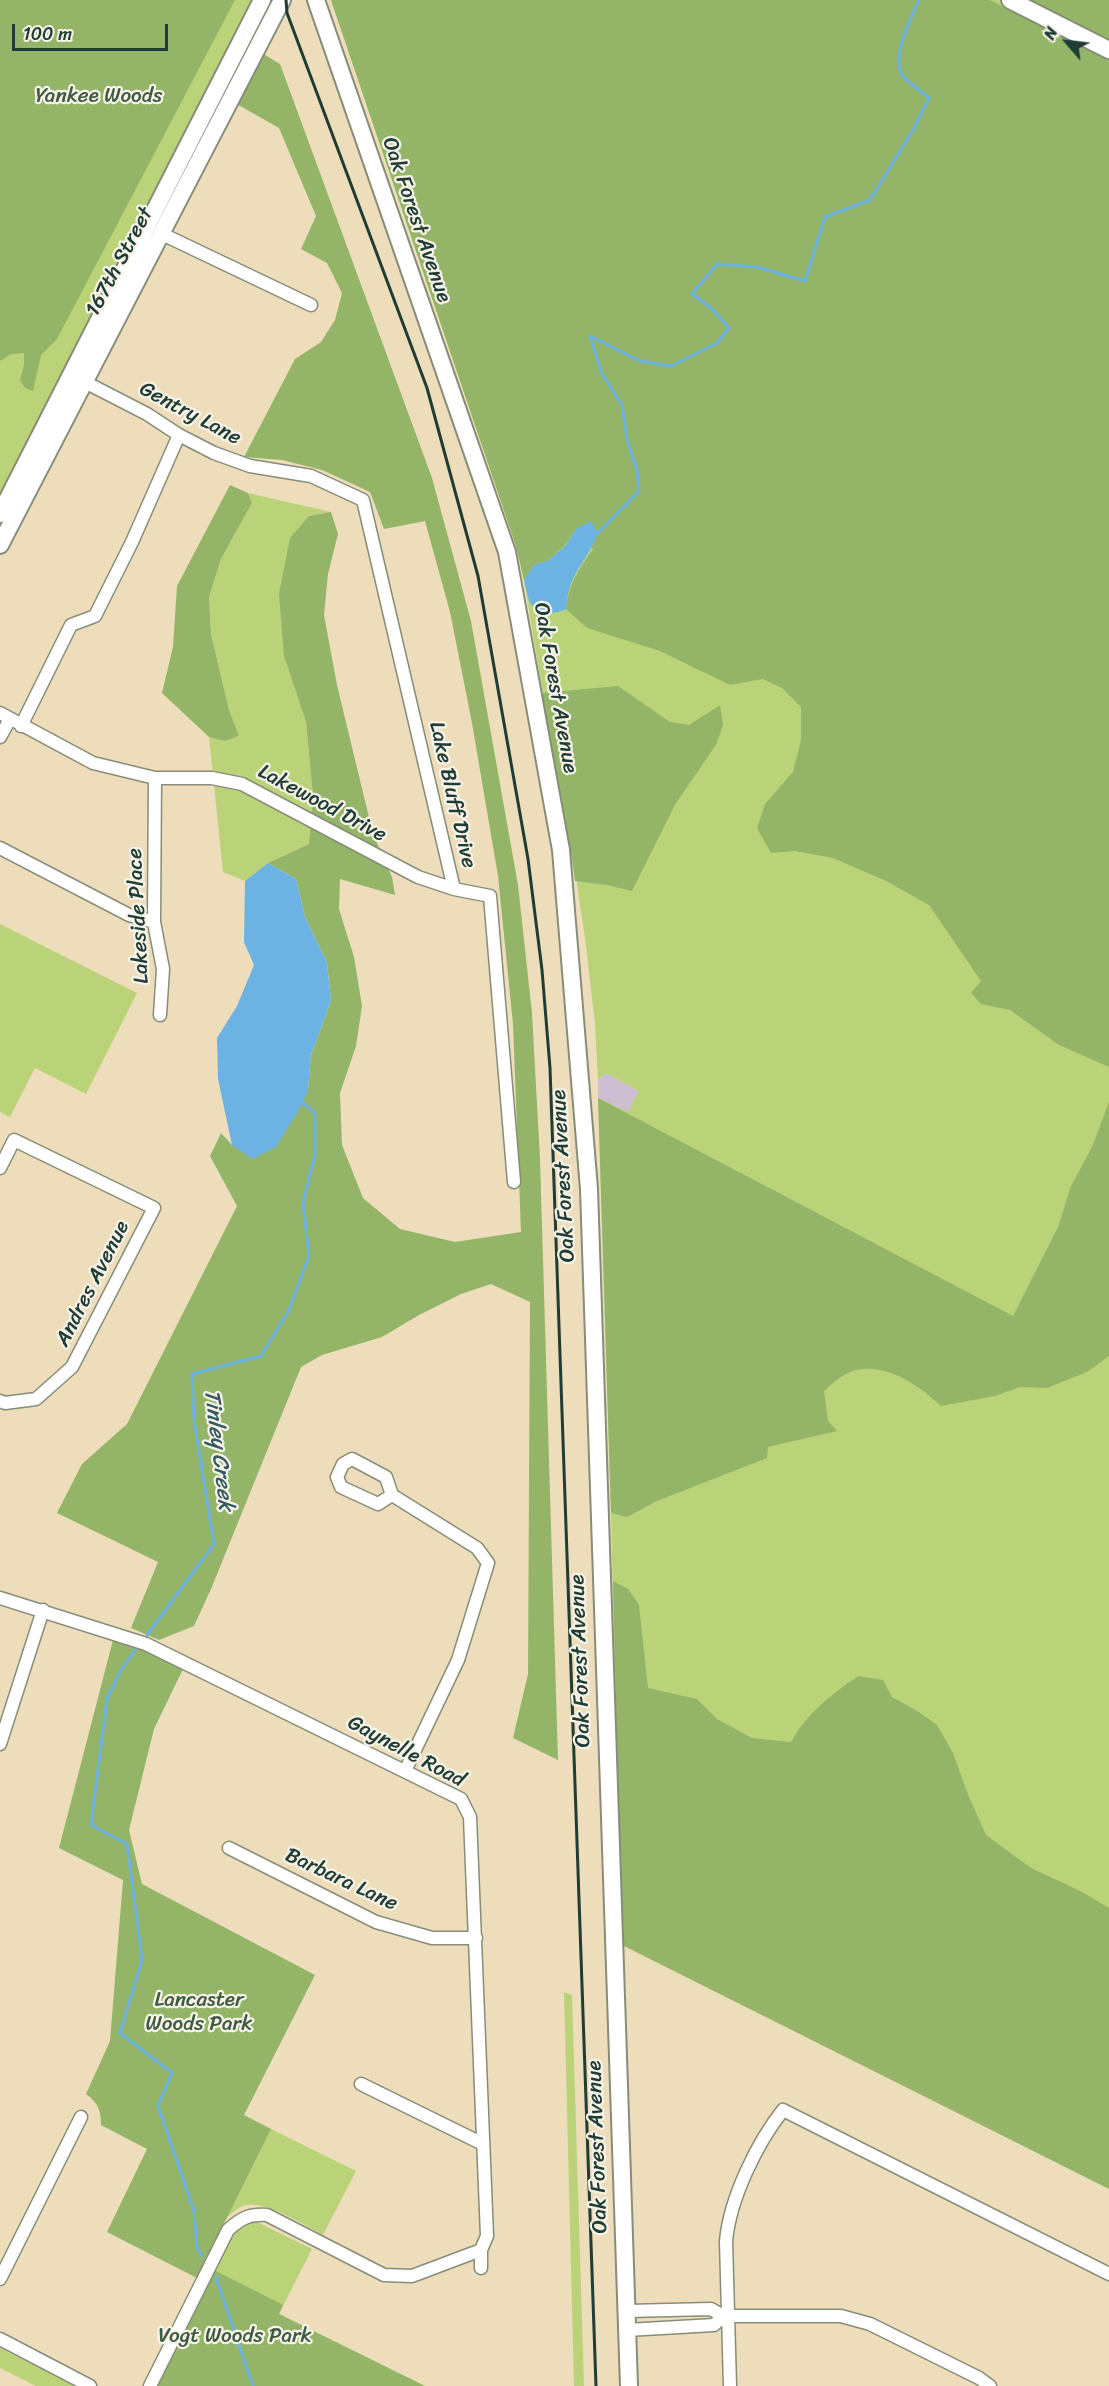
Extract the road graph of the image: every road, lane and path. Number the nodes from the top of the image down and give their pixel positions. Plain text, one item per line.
1 (262, 0) edge
2 (282, 0) edge
3 (316, 0) edge
4 (1010, 0) edge
5 (1109, 50) edge
6 (160, 233) junction
7 (311, 305) dead end
8 (77, 378) junction
9 (179, 435) junction
10 (363, 500) joint
11 (0, 514) edge
12 (0, 545) edge
13 (5, 716) edge
14 (21, 726) junction
15 (0, 737) edge
16 (155, 778) junction
17 (0, 848) edge
18 (454, 889) junction
19 (154, 922) junction
20 (160, 1015) dead end
21 (0, 1168) edge
22 (514, 1182) dead end
23 (0, 1401) edge
24 (392, 1495) junction
25 (0, 1598) edge
26 (43, 1610) junction
27 (0, 1744) edge
28 (405, 1771) junction
29 (229, 1848) dead end
30 (476, 1938) junction
31 (361, 2084) dead end
32 (81, 2117) dead end
33 (483, 2144) junction
34 (481, 2250) junction
35 (481, 2268) dead end
36 (1109, 2274) edge
37 (0, 2279) edge
38 (627, 2311) junction
39 (726, 2316) junction
40 (627, 2330) junction
41 (0, 2339) edge
42 (90, 2386) edge
43 (150, 2386) edge
44 (629, 2386) edge
45 (730, 2386) edge
46 (990, 2386) edge

1 - 8 street, 167th Street
2 - 6 street, 167th Street
3 - 38 street, Oak Forest Avenue
4 - 5 street
6 - 7 street
6 - 8 street, 167th Street
8 - 9 street, Gentry Lane
8 - 11 street, 167th Street
8 - 12 street, 167th Street
9 - 10 street, Gentry Lane
9 - 14 street
10 - 18 street, Lake Bluff Drive
13 - 14 street, Lakewood Drive
13 - 15 street
14 - 16 street, Lakewood Drive
16 - 18 street, Lakewood Drive
16 - 19 street, Lakeside Place
17 - 19 street
18 - 22 street, Lake Bluff Drive
19 - 20 street, Lakeside Place
21 - 23 street, Andres Avenue
24 - 24 street
24 - 28 street
25 - 26 street, Gaynelle Road
26 - 27 street
26 - 28 street, Gaynelle Road
28 - 30 street, Gaynelle Road
29 - 30 street, Barbara Lane
30 - 33 street, Gaynelle Road
31 - 33 street
32 - 37 street
33 - 34 street, Gaynelle Road
34 - 35 street, Gaynelle Road
34 - 43 street
36 - 39 street
38 - 39 street
38 - 40 street, Oak Forest Avenue
39 - 40 street
39 - 45 street
39 - 46 street
40 - 44 street, Oak Forest Avenue
41 - 42 street

